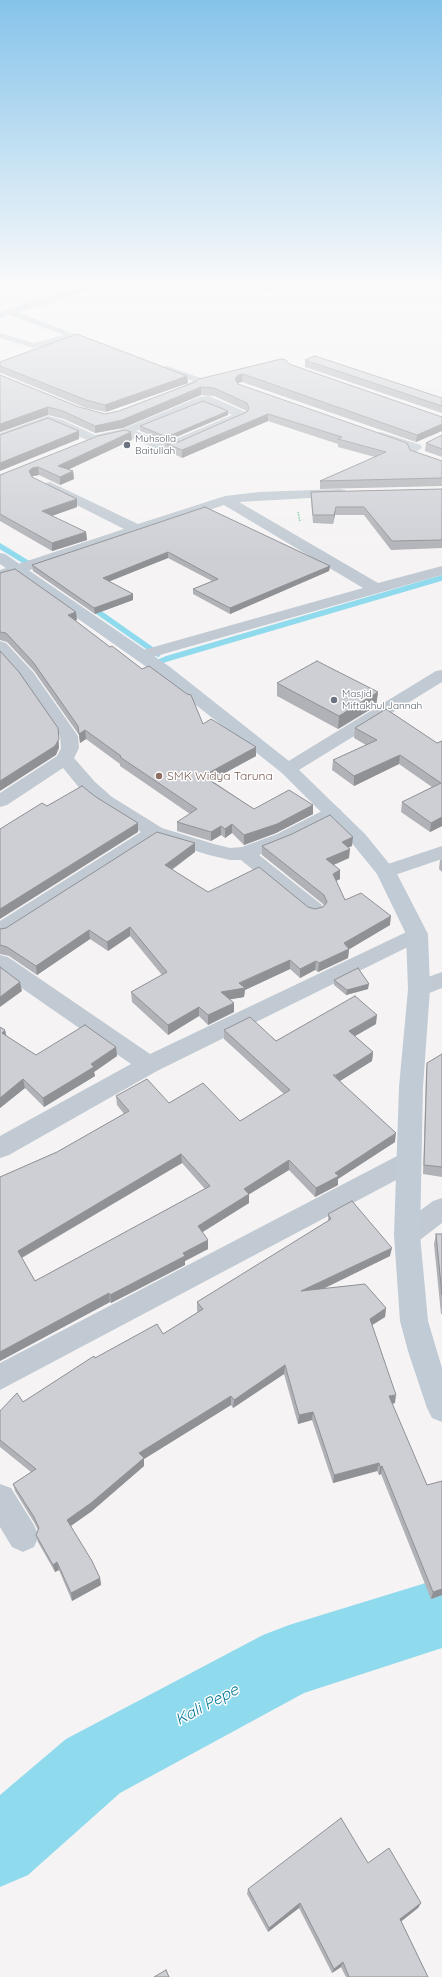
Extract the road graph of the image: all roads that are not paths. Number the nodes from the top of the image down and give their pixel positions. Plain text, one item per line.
1 (185, 375) edge
2 (171, 394) edge
3 (127, 432) junction
4 (373, 433) edge
5 (0, 437) edge
6 (94, 439) junction
7 (429, 442) edge
8 (79, 445) edge
9 (38, 480) edge
10 (355, 493) edge
11 (225, 500) junction
12 (136, 529) junction
13 (0, 557) edge
14 (27, 566) junction
15 (442, 570) edge
16 (0, 575) edge
17 (375, 588) junction
18 (0, 647) edge
19 (150, 653) junction
20 (442, 674) edge
21 (65, 758) junction
22 (288, 769) junction
23 (0, 801) edge
24 (333, 813) junction
25 (155, 832) junction
26 (442, 852) edge
27 (245, 853) junction
28 (386, 872) junction
29 (315, 910) edge
30 (0, 931) edge
31 (417, 934) junction
32 (0, 962) edge
33 (442, 980) edge
34 (419, 989) junction
35 (149, 1065) junction
36 (0, 1148) edge
37 (408, 1162) junction
38 (442, 1208) edge
39 (407, 1235) junction
40 (0, 1377) edge
41 (442, 1408) edge
42 (0, 1499) edge
43 (23, 1536) dead end

1 - 2 lane
3 - 3 street
3 - 6 street
4 - 7 street
5 - 6 street
6 - 8 street
9 - 12 street
10 - 11 street
11 - 12 street
11 - 17 street
12 - 14 street
13 - 14 main road
14 - 16 street
14 - 19 main road
15 - 17 street
17 - 19 street
18 - 21 street
19 - 22 main road
20 - 22 street
21 - 23 street
21 - 25 street
22 - 24 main road
24 - 27 street
24 - 28 main road
25 - 27 street
25 - 30 street
26 - 28 street
27 - 29 street
28 - 31 main road
31 - 34 main road
31 - 35 street
32 - 35 street
33 - 34 street
34 - 37 main road
35 - 36 street
37 - 39 main road
37 - 40 street
38 - 39 street
39 - 41 main road
42 - 43 street

